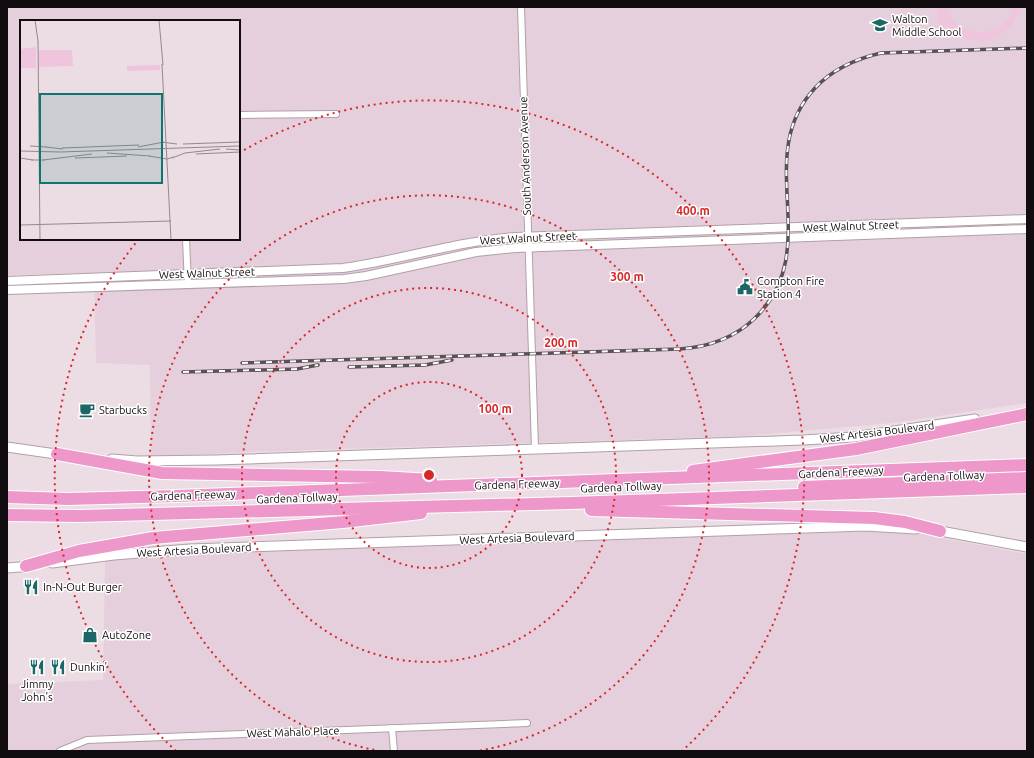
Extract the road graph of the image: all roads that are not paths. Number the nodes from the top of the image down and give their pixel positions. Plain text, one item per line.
1 (521, 7) edge
2 (336, 114) dead end
3 (240, 115) edge
4 (1027, 219) edge
5 (1027, 229) edge
6 (528, 237) junction
7 (186, 240) edge
8 (528, 248) junction
9 (188, 274) junction
10 (7, 281) edge
11 (188, 285) junction
12 (7, 290) edge
13 (1027, 414) edge
14 (7, 447) edge
15 (535, 449) junction
16 (57, 454) junction
17 (1027, 465) edge
18 (1027, 473) edge
19 (1027, 478) edge
20 (596, 481) junction
21 (500, 485) junction
22 (1027, 487) edge
23 (7, 497) edge
24 (119, 498) junction
25 (571, 503) junction
26 (495, 504) junction
27 (239, 511) junction
28 (7, 515) edge
29 (940, 531) junction
30 (1027, 547) edge
31 (26, 566) junction
32 (7, 568) edge
33 (527, 723) dead end
34 (392, 728) junction
35 (60, 751) edge
36 (394, 751) edge

1 - 6 street, South Anderson Avenue
2 - 3 street
4 - 6 street, West Walnut Street
5 - 8 street, West Walnut Street
6 - 8 street, South Anderson Avenue
6 - 9 street, West Walnut Street
7 - 9 street
8 - 11 street, West Walnut Street
8 - 15 street, South Anderson Avenue
9 - 10 street, West Walnut Street
9 - 11 street
11 - 12 street, West Walnut Street
13 - 15 main road, West Artesia Boulevard
13 - 20 highway
14 - 16 main road, West Artesia Boulevard
15 - 16 main road, West Artesia Boulevard
16 - 21 highway
17 - 20 highway, Gardena Freeway
18 - 24 highway, Gardena Tollway
19 - 27 highway, Gardena Tollway
20 - 21 highway, Gardena Freeway
21 - 24 highway, Gardena Freeway
22 - 25 highway, Gardena Freeway
23 - 24 highway, Gardena Freeway
25 - 26 highway, Gardena Freeway
25 - 29 highway
26 - 27 highway, Gardena Freeway
26 - 31 highway
27 - 28 highway, Gardena Freeway
29 - 30 main road, West Artesia Boulevard
29 - 31 main road, West Artesia Boulevard
31 - 32 main road, West Artesia Boulevard
33 - 34 street, West Mahalo Place
34 - 35 street, West Mahalo Place
34 - 36 street

